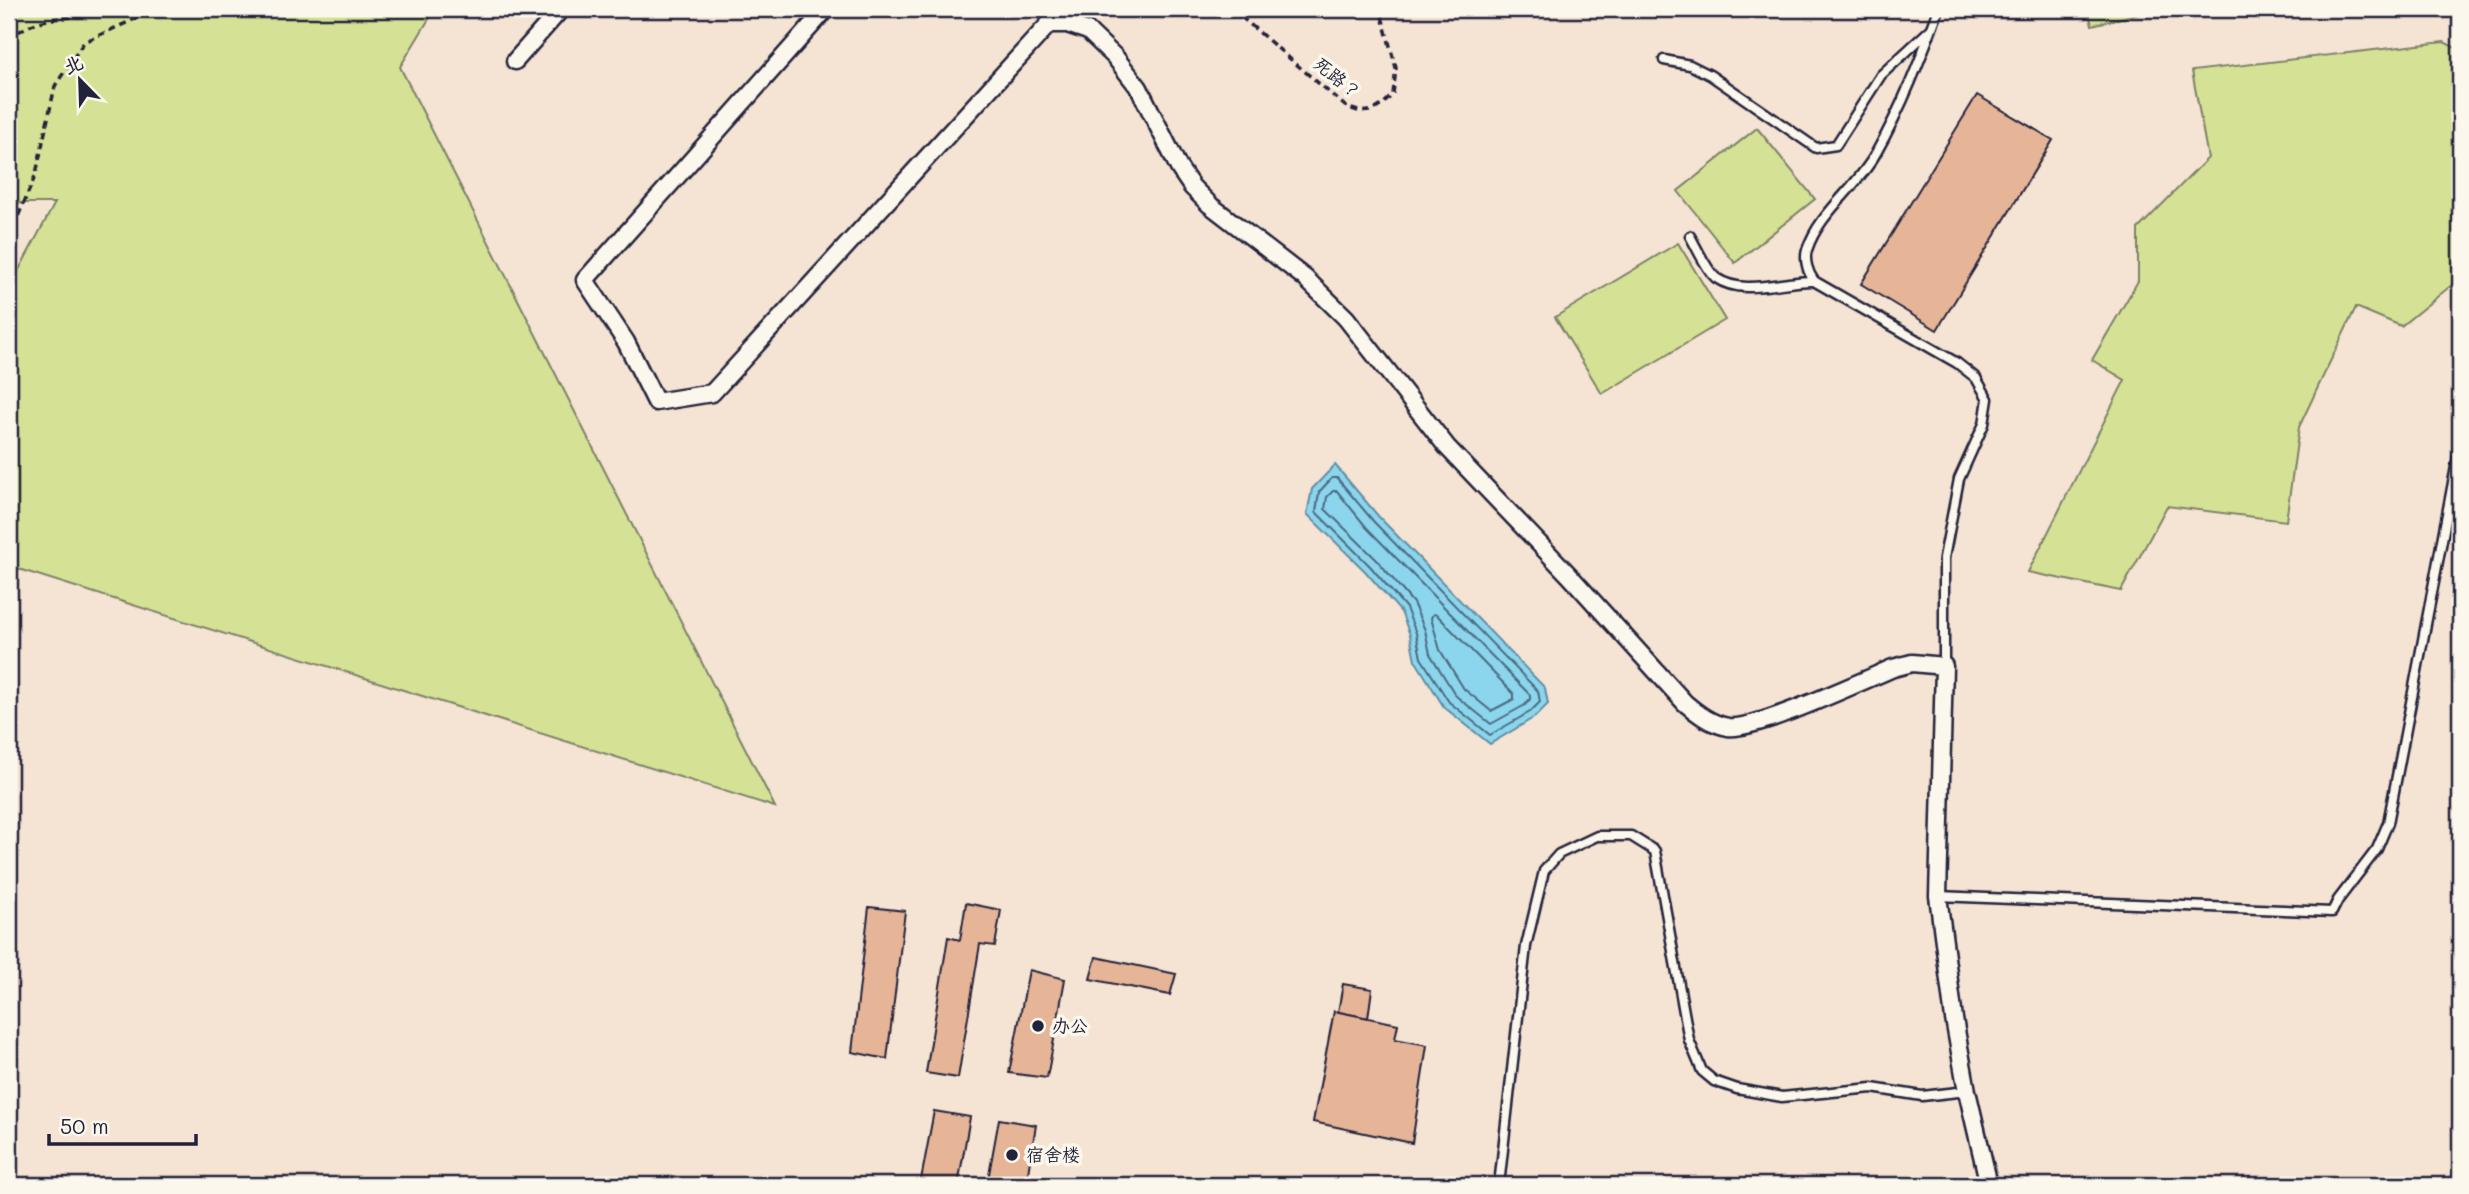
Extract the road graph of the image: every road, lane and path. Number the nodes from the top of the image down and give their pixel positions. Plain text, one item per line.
1 (116, 9) edge
2 (151, 9) edge
3 (561, 9) edge
4 (826, 9) edge
5 (1232, 9) edge
6 (1380, 9) edge
7 (1939, 9) edge
8 (1932, 29) junction
9 (9, 38) edge
10 (1664, 60) dead end
11 (515, 61) dead end
12 (1690, 236) dead end
13 (9, 238) edge
14 (1814, 281) junction
15 (2460, 446) edge
16 (1944, 666) junction
17 (1938, 896) junction
18 (1967, 1091) junction
19 (1499, 1185) edge
20 (1989, 1185) edge

1 - 9 path
2 - 13 path
3 - 11 street
4 - 16 street
5 - 6 path, 死路？
7 - 8 lane
8 - 10 lane
8 - 14 lane
12 - 14 lane
14 - 16 lane
15 - 17 lane
16 - 17 street
17 - 18 street
18 - 19 lane
18 - 20 street

